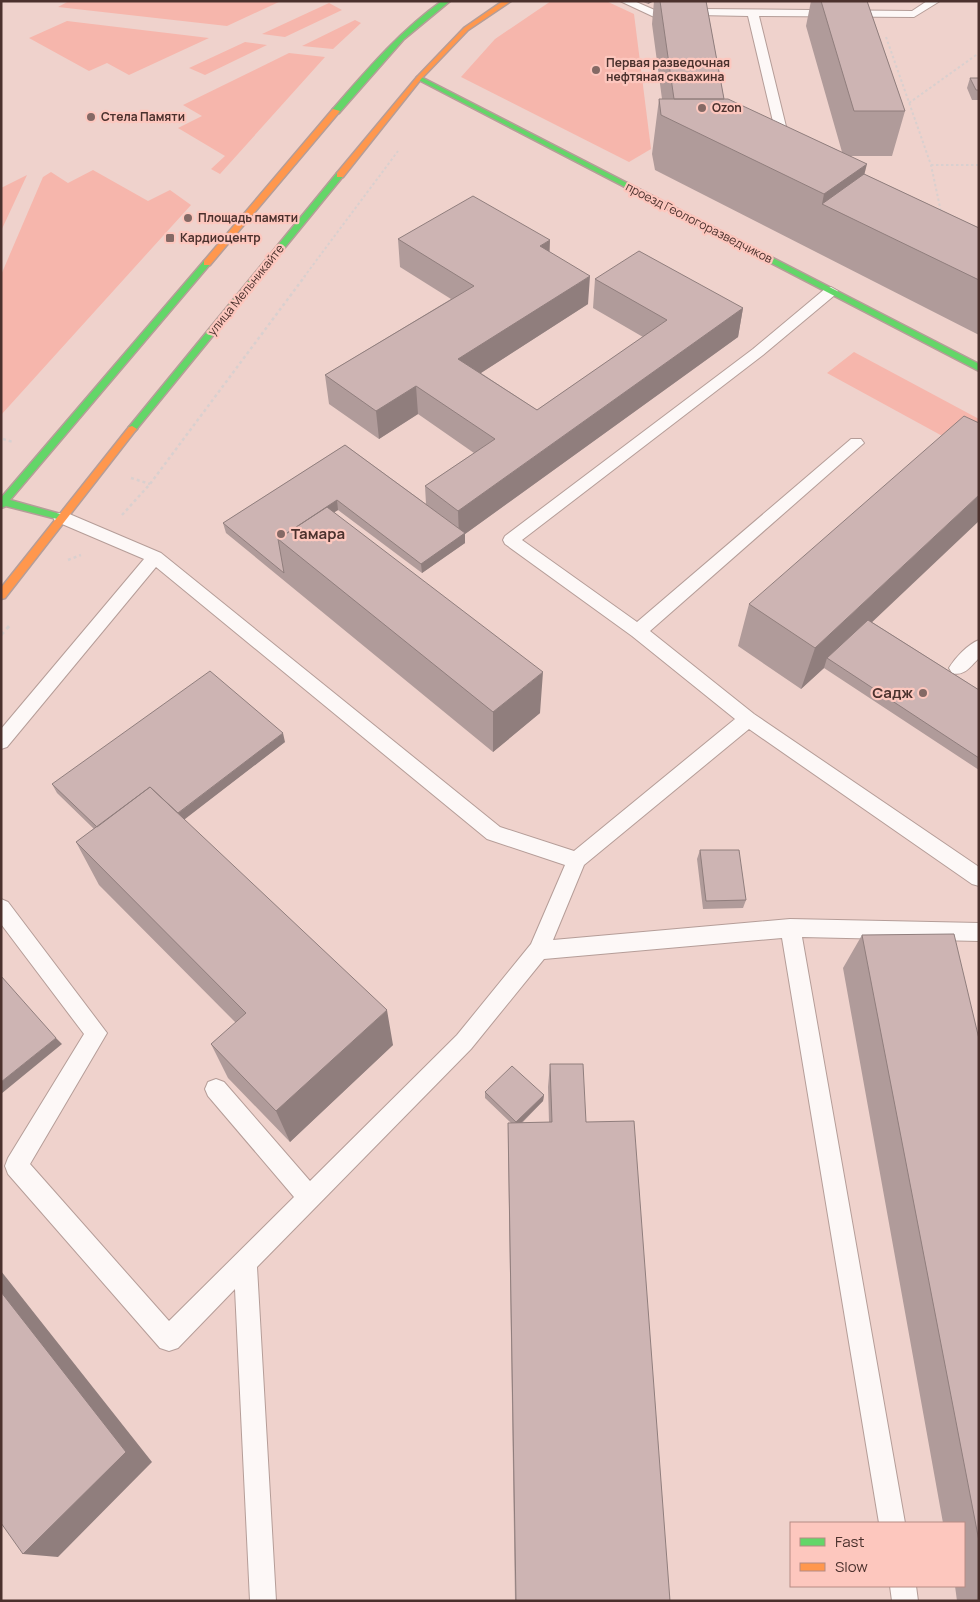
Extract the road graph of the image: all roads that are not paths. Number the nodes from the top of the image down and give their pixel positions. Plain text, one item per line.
1 (447, 1) edge
2 (508, 1) edge
3 (625, 1) edge
4 (715, 1) edge
5 (935, 1) edge
6 (698, 12) junction
7 (753, 13) junction
8 (419, 78) junction
9 (787, 156) edge
10 (831, 291) junction
11 (979, 368) edge
12 (856, 443) dead end
13 (2, 503) edge
14 (61, 517) junction
15 (154, 557) junction
16 (1, 595) edge
17 (638, 631) junction
18 (979, 647) edge
19 (958, 668) dead end
20 (748, 719) junction
21 (1, 742) edge
22 (577, 860) junction
23 (979, 878) edge
24 (1, 908) edge
25 (790, 928) junction
26 (979, 932) edge
27 (539, 950) junction
28 (216, 1089) edge
29 (310, 1199) junction
30 (245, 1262) junction
31 (892, 1522) edge
32 (903, 1587) edge
33 (263, 1601) edge
34 (905, 1601) edge

1 - 13 main road
2 - 8 main road, улица Мельникайте
3 - 6 lane
4 - 6 lane
5 - 7 lane
6 - 7 lane
7 - 9 lane
8 - 10 main road, проезд Геологоразведчиков
8 - 14 main road, улица Мельникайте
10 - 11 main road, проезд Геологоразведчиков
10 - 17 lane
12 - 17 lane
13 - 14 main road
14 - 15 lane
14 - 16 main road, улица Мельникайте
15 - 21 lane
15 - 22 lane
17 - 20 lane
18 - 19 lane
20 - 22 lane
20 - 23 lane
22 - 27 lane
24 - 30 lane
25 - 26 lane
25 - 27 lane
25 - 31 lane
27 - 29 lane
28 - 29 lane
29 - 30 lane
30 - 33 lane
32 - 34 lane

